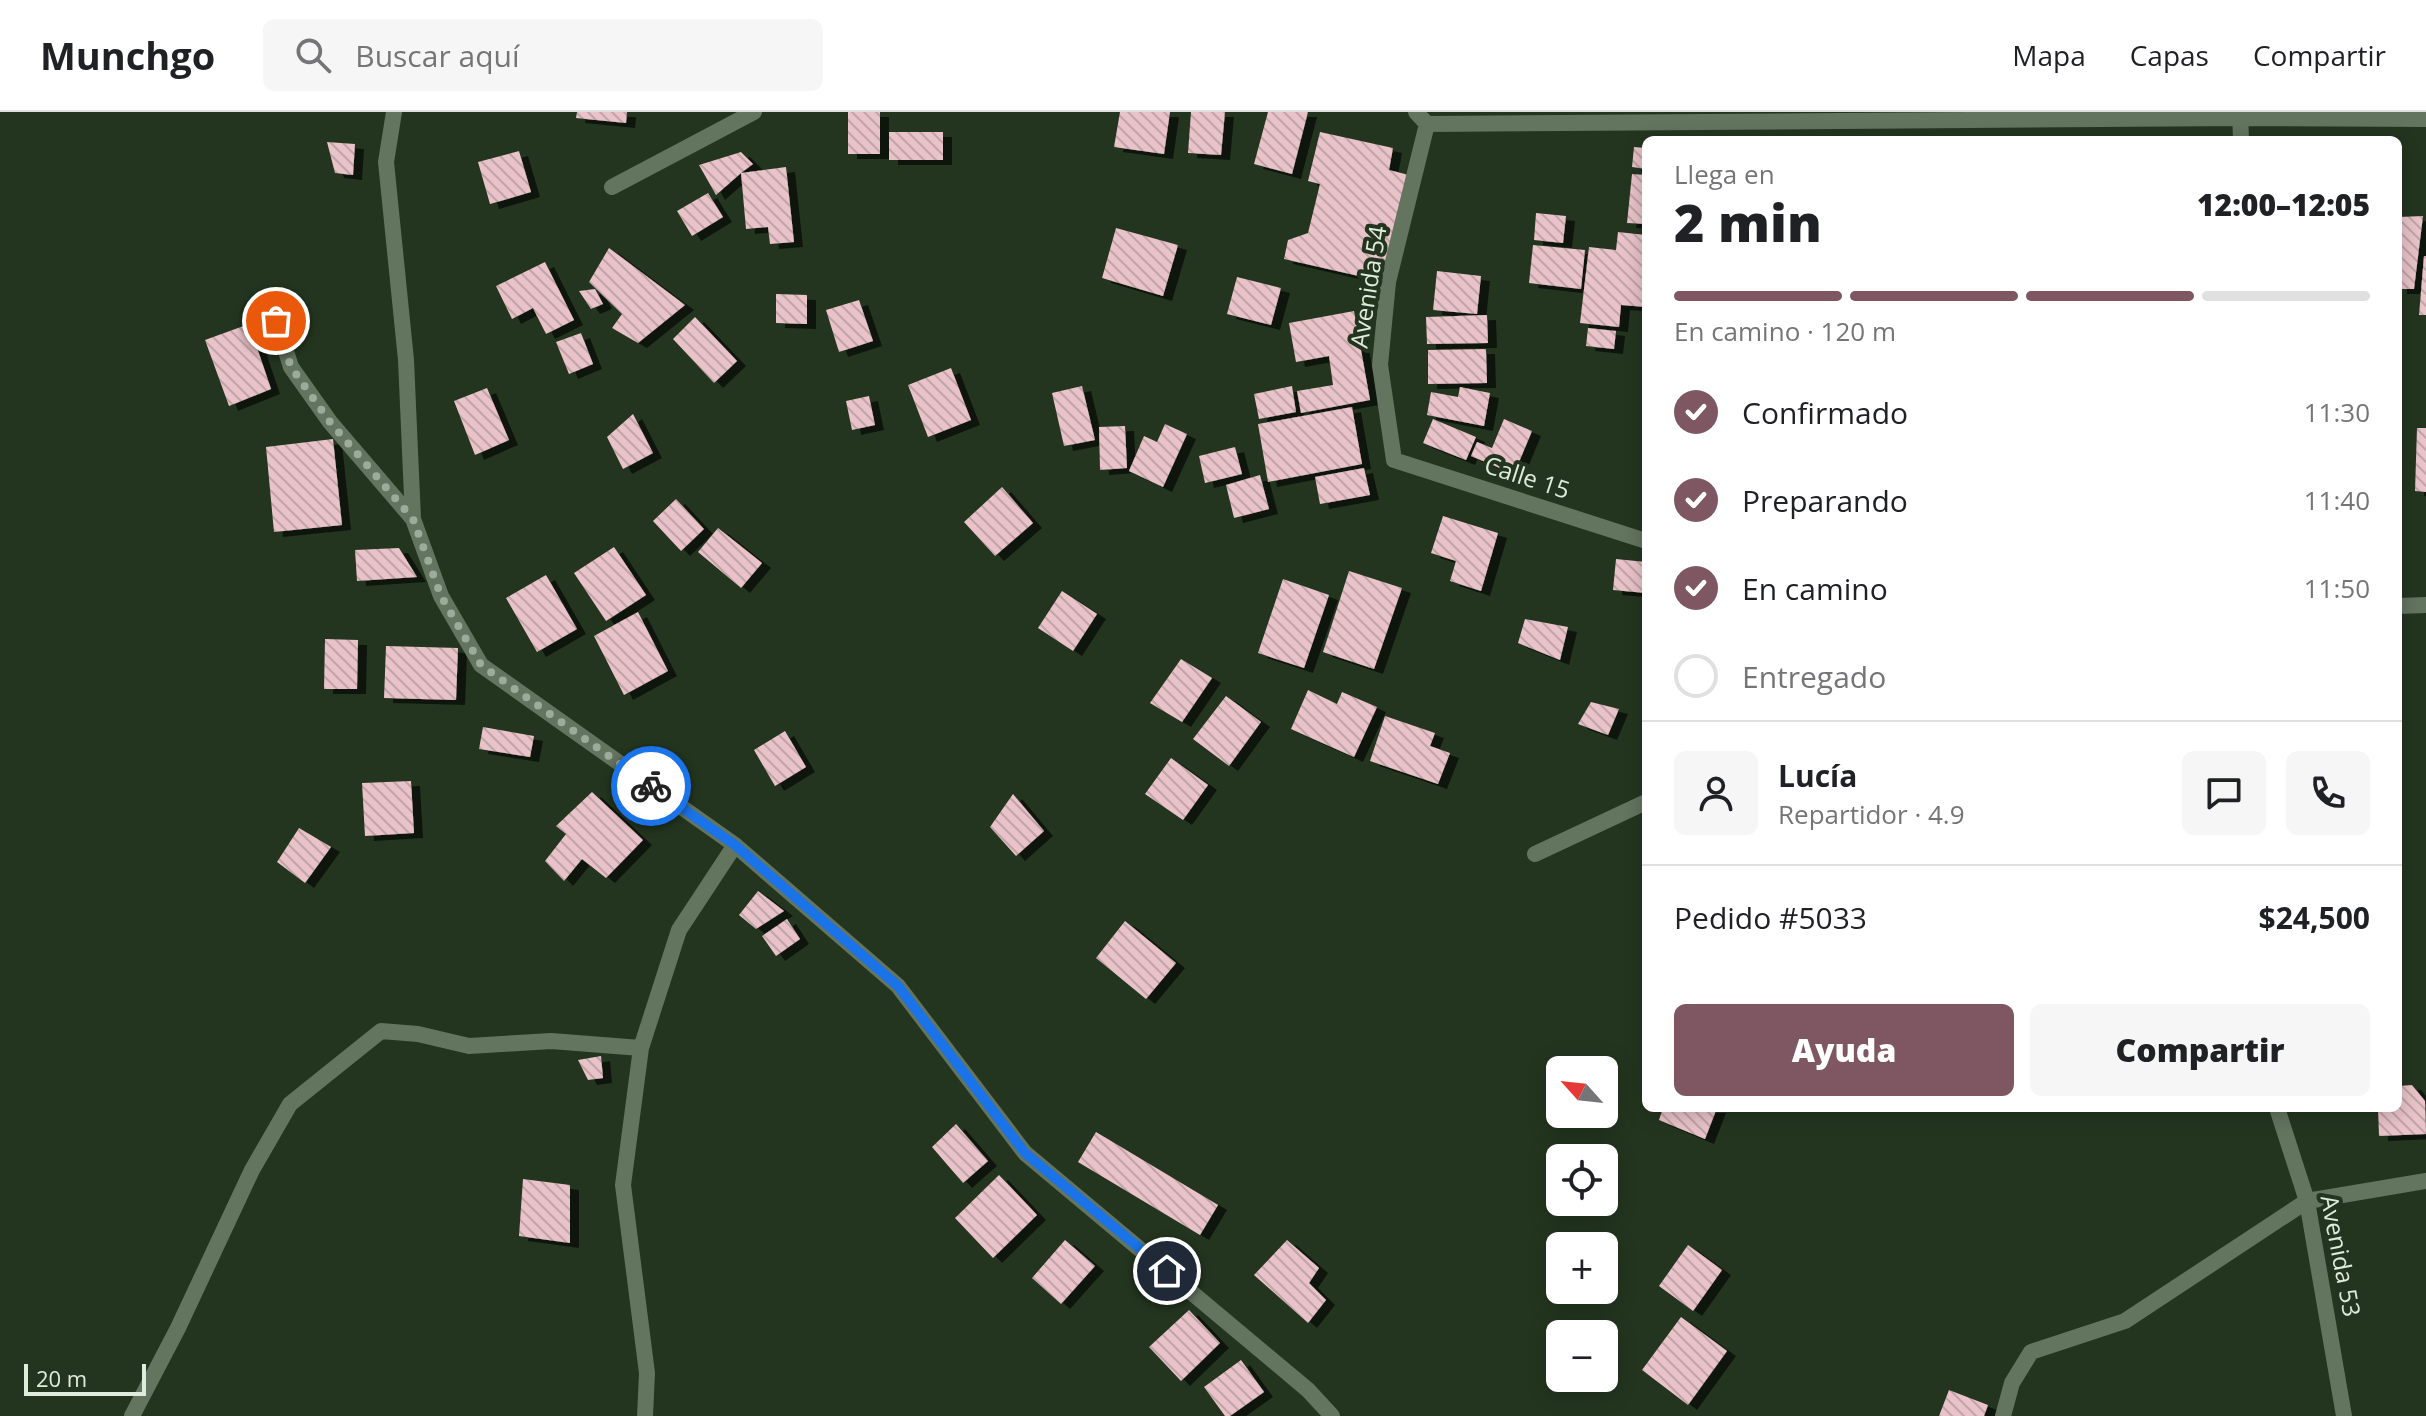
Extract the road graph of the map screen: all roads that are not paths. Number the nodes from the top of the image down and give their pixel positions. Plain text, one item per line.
1 (394, 112) edge
2 (754, 112) edge
3 (2240, 115) edge
4 (1422, 118) edge
5 (2426, 119) edge
6 (2241, 136) edge
7 (612, 187) dead end
8 (269, 298) dead end
9 (1394, 460) joint
10 (413, 519) junction
11 (1642, 540) edge
12 (2426, 605) edge
13 (2402, 606) edge
14 (1642, 804) edge
15 (735, 845) junction
16 (1535, 854) dead end
17 (641, 1048) junction
18 (2278, 1112) edge
19 (2426, 1181) edge
20 (2307, 1201) junction
21 (132, 1416) edge
22 (645, 1416) edge
23 (1332, 1416) edge
24 (2003, 1416) edge
25 (2344, 1416) edge

1 - 10 street
2 - 7 street
3 - 4 street
3 - 5 street
3 - 6 street
4 - 9 street, Avenida 54
8 - 10 street
9 - 11 street, Calle 15
10 - 15 street
12 - 13 street
14 - 16 street
15 - 17 street
15 - 23 street
17 - 21 street
17 - 22 street
18 - 20 street, Avenida 53
19 - 20 street
20 - 24 street
20 - 25 street, Avenida 53

